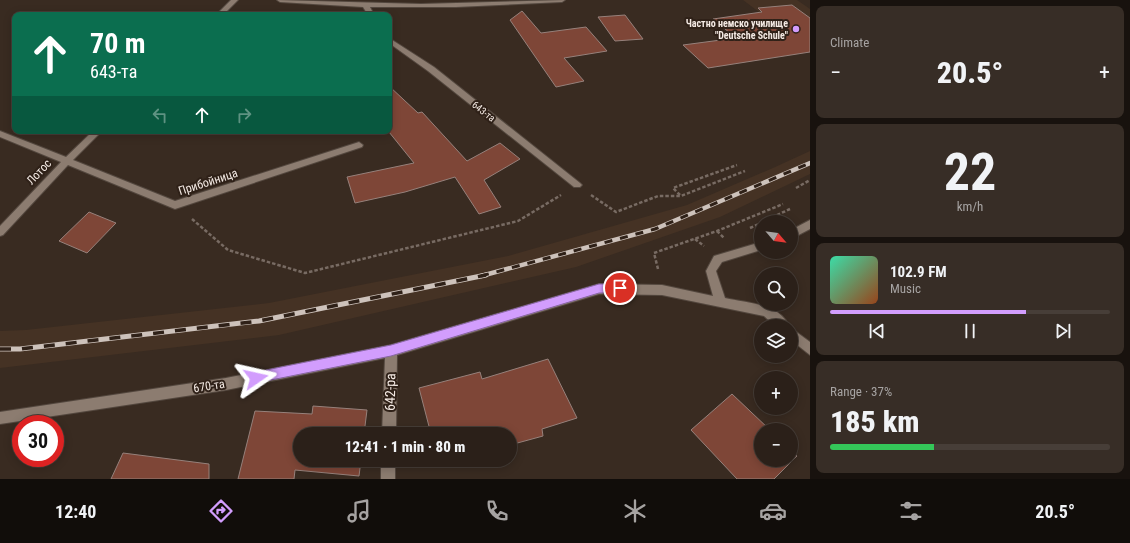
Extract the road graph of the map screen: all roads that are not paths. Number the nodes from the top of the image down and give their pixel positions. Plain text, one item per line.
1 (234, 0) edge
2 (280, 0) edge
3 (562, 0) edge
4 (366, 6) junction
5 (222, 12) edge
6 (369, 12) edge
7 (392, 42) edge
8 (0, 134) edge
9 (95, 134) edge
10 (359, 145) dead end
11 (67, 161) junction
12 (577, 185) road end
13 (810, 224) edge
14 (798, 230) edge
15 (0, 232) edge
16 (754, 248) edge
17 (721, 303) junction
18 (775, 319) edge
19 (798, 339) edge
20 (810, 349) edge
21 (391, 351) junction
22 (0, 418) edge
23 (389, 427) edge
24 (388, 467) edge
25 (388, 479) edge

1 - 5 street
2 - 4 street
3 - 4 street
4 - 6 street
7 - 12 street, 643-та
8 - 11 street, Прибойница
9 - 11 street, Лотос
10 - 11 street, Прибойница
11 - 15 street, Лотос
13 - 14 street
16 - 17 street
17 - 18 street
17 - 21 street, 670-та
19 - 20 street
21 - 22 street, 670-та
21 - 23 street, 642-ра
24 - 25 street

